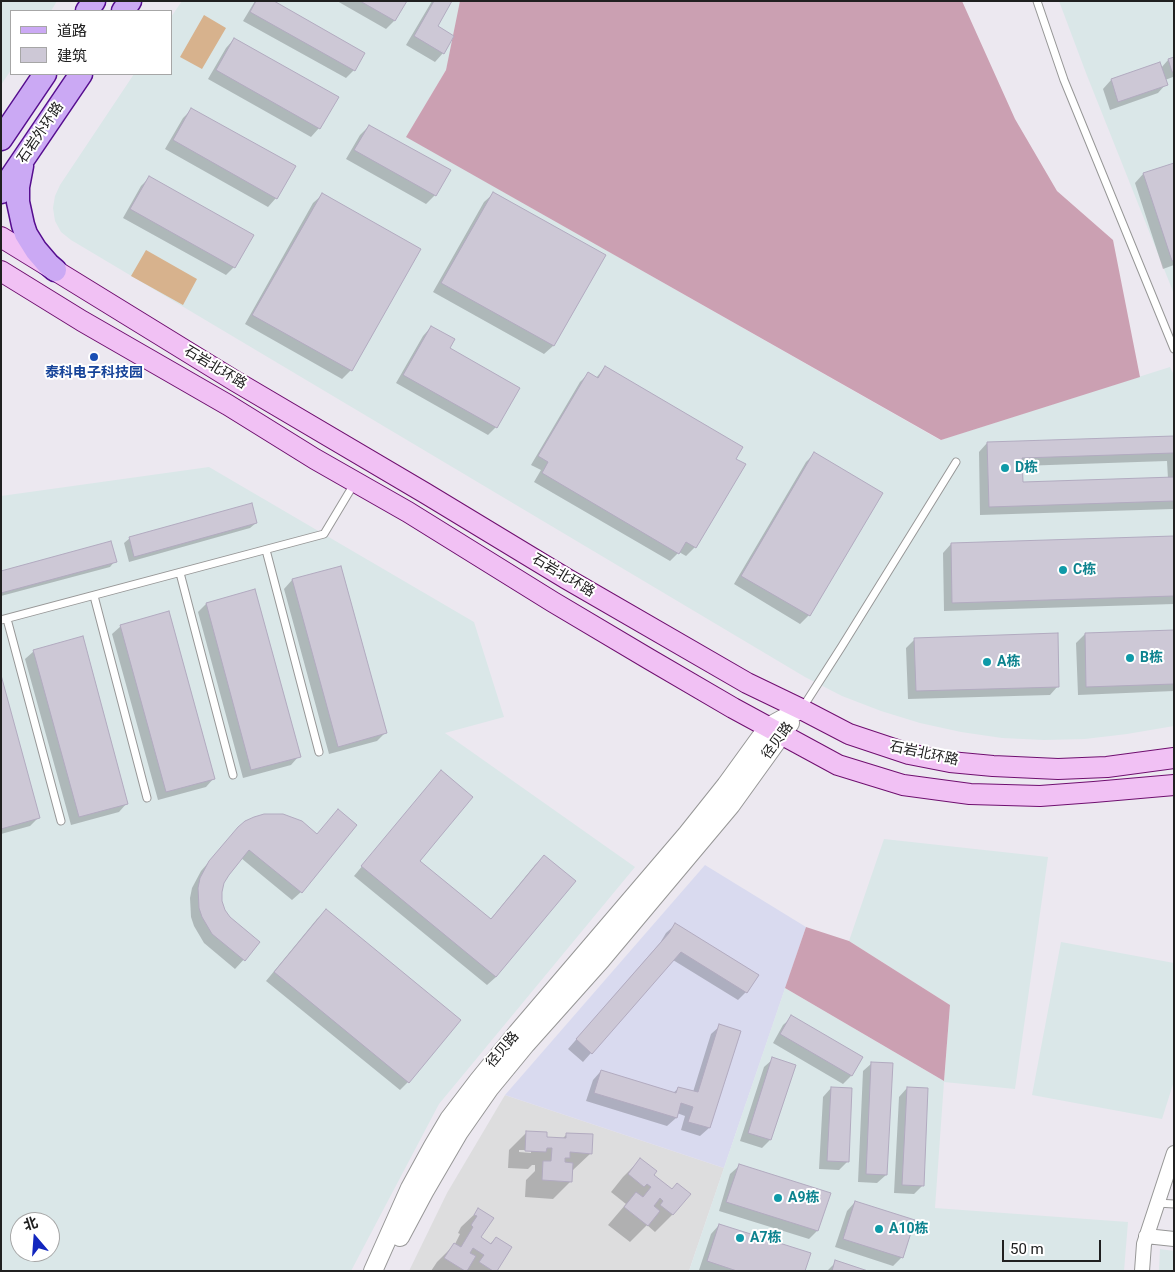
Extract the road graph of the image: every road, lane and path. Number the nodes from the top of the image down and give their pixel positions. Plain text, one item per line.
1 (1037, 1) edge
2 (44, 75) edge
3 (80, 75) edge
4 (5, 132) edge
5 (25, 158) junction
6 (1, 192) edge
7 (1, 237) edge
8 (55, 270) junction
9 (1, 271) edge
10 (1174, 349) edge
11 (956, 462) dead end
12 (355, 482) junction
13 (266, 550) junction
14 (180, 573) junction
15 (94, 596) junction
16 (4, 619) edge
17 (801, 709) junction
18 (775, 731) junction
19 (319, 752) dead end
20 (1174, 758) edge
21 (234, 775) dead end
22 (1174, 785) edge
23 (147, 798) dead end
24 (60, 821) dead end
25 (1174, 1153) edge
26 (1157, 1203) junction
27 (1174, 1204) edge
28 (1146, 1236) junction
29 (1174, 1239) edge
30 (373, 1271) edge
31 (385, 1271) edge
32 (1142, 1271) edge

1 - 10 lane
2 - 4 main road
3 - 5 main road, 石岩外环路
5 - 6 main road, 石岩外环路
5 - 8 main road
7 - 8 main road, 石岩北环路
8 - 17 main road, 石岩北环路
9 - 12 main road, 石岩北环路
11 - 17 lane
12 - 13 lane
12 - 18 main road, 石岩北环路
13 - 14 lane
13 - 19 lane
14 - 15 lane
14 - 21 lane
15 - 16 lane
15 - 23 lane
16 - 24 lane
17 - 18 street, 径贝路
17 - 20 main road, 石岩北环路
18 - 22 main road, 石岩北环路
18 - 30 street, 径贝路
18 - 31 street, 径贝路
25 - 26 street
26 - 27 lane
26 - 28 street
28 - 29 street
28 - 32 street

